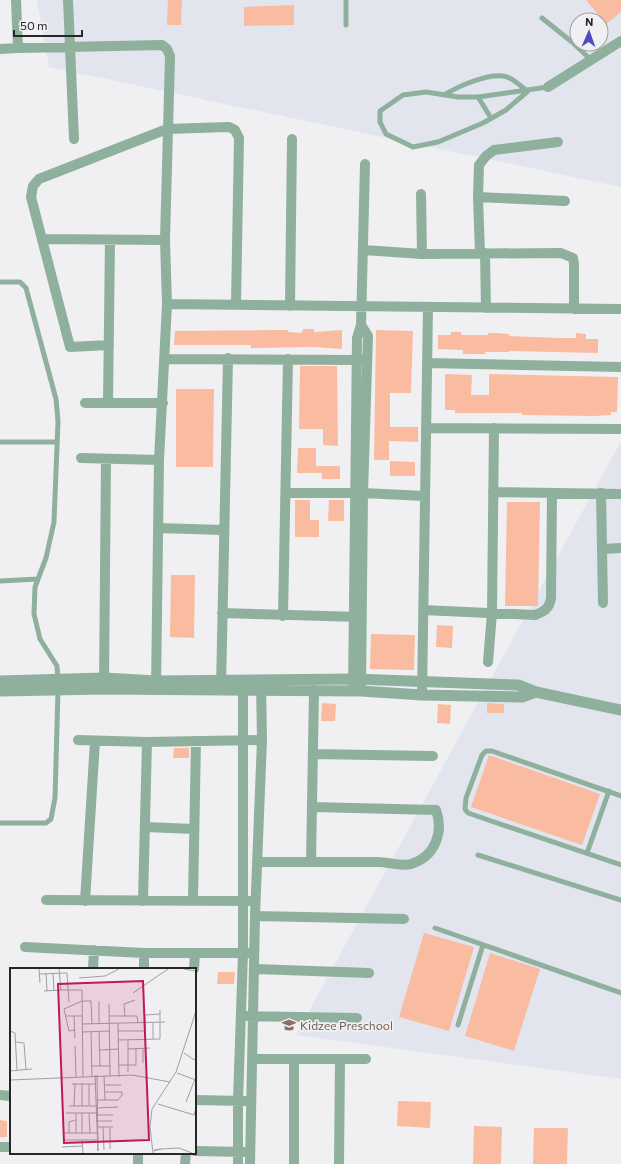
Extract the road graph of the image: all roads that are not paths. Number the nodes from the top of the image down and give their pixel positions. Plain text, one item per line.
1 (16, 0) edge
2 (68, 0) edge
3 (346, 0) edge
4 (542, 18) dead end
5 (346, 25) dead end
6 (621, 41) edge
7 (70, 46) junction
8 (18, 48) junction
9 (0, 49) edge
10 (591, 60) junction
11 (548, 87) joint
12 (528, 91) junction
13 (444, 95) junction
14 (478, 97) junction
15 (491, 118) junction
16 (167, 129) junction
17 (74, 139) dead end
18 (292, 139) dead end
19 (558, 142) dead end
20 (365, 164) dead end
21 (421, 194) dead end
22 (478, 197) junction
23 (565, 201) dead end
24 (43, 239) junction
25 (110, 240) junction
26 (165, 240) junction
27 (364, 250) junction
28 (483, 253) junction
29 (422, 254) junction
30 (0, 282) edge
31 (167, 304) junction
32 (236, 304) junction
33 (290, 306) junction
34 (362, 306) junction
35 (428, 307) junction
36 (486, 308) junction
37 (574, 309) junction
38 (621, 309) edge
39 (109, 345) junction
40 (228, 358) junction
41 (166, 359) junction
42 (288, 359) junction
43 (362, 360) junction
44 (427, 363) junction
45 (621, 367) edge
46 (85, 403) dead end
47 (108, 403) junction
48 (164, 403) junction
49 (426, 428) junction
50 (494, 428) junction
51 (621, 429) edge
52 (0, 442) edge
53 (57, 442) junction
54 (81, 458) dead end
55 (106, 459) junction
56 (159, 460) junction
57 (493, 492) junction
58 (286, 493) junction
59 (359, 493) junction
60 (552, 493) junction
61 (602, 493) junction
62 (621, 494) edge
63 (425, 496) junction
64 (158, 528) junction
65 (224, 530) junction
66 (621, 548) edge
67 (602, 549) junction
68 (38, 578) junction
69 (0, 581) edge
70 (603, 603) dead end
71 (423, 610) junction
72 (222, 613) junction
73 (492, 613) junction
74 (283, 616) junction
75 (358, 617) junction
76 (488, 662) dead end
77 (0, 680) edge
78 (423, 682) junction
79 (58, 684) junction
80 (104, 684) junction
81 (221, 685) junction
82 (243, 685) junction
83 (357, 685) junction
84 (156, 686) junction
85 (261, 686) junction
86 (314, 690) junction
87 (0, 691) edge
88 (536, 692) junction
89 (422, 695) junction
90 (621, 710) edge
91 (78, 740) dead end
92 (95, 740) junction
93 (243, 740) junction
94 (262, 740) junction
95 (196, 741) junction
96 (148, 742) junction
97 (313, 754) junction
98 (433, 756) dead end
99 (609, 791) junction
100 (621, 796) edge
101 (312, 807) junction
102 (0, 823) edge
103 (145, 827) junction
104 (194, 829) junction
105 (587, 854) junction
106 (478, 855) dead end
107 (258, 862) junction
108 (311, 862) junction
109 (621, 865) edge
110 (46, 900) dead end
111 (193, 900) junction
112 (621, 900) edge
113 (85, 901) junction
114 (143, 901) junction
115 (244, 901) junction
116 (256, 901) junction
117 (255, 916) junction
118 (404, 919) dead end
119 (435, 928) dead end
120 (484, 945) junction
121 (25, 947) dead end
122 (94, 950) junction
123 (144, 953) junction
124 (195, 953) junction
125 (243, 953) junction
126 (255, 954) junction
127 (93, 968) edge
128 (144, 968) edge
129 (194, 968) edge
130 (255, 969) junction
131 (369, 973) dead end
132 (621, 993) edge
133 (241, 1016) junction
134 (254, 1016) junction
135 (357, 1018) dead end
136 (458, 1025) dead end
137 (253, 1059) junction
138 (294, 1059) junction
139 (340, 1059) junction
140 (366, 1059) dead end
141 (0, 1095) edge
142 (10, 1096) edge
143 (196, 1100) edge
144 (238, 1101) junction
145 (252, 1101) junction
146 (196, 1151) edge
147 (238, 1151) junction
148 (251, 1152) junction
149 (186, 1154) edge
150 (185, 1164) edge
151 (238, 1164) edge
152 (250, 1164) edge
153 (294, 1164) edge
154 (339, 1164) edge

1 - 8 street
2 - 7 street
3 - 5 lane
4 - 10 lane
6 - 10 street
7 - 8 street
7 - 16 street
7 - 17 street
8 - 9 street
10 - 11 street
11 - 12 lane
12 - 13 lane
12 - 14 lane
12 - 15 lane
13 - 14 lane
13 - 15 lane
14 - 15 lane
16 - 24 street
16 - 26 street
16 - 32 street
18 - 33 street
19 - 22 street
20 - 27 street
21 - 29 street
22 - 23 street
22 - 28 street
24 - 25 street
24 - 39 street
25 - 26 street
25 - 39 street
26 - 31 street
27 - 29 street
27 - 34 street
28 - 29 street
28 - 36 street
28 - 37 street
30 - 53 lane
31 - 32 street
31 - 41 street
32 - 33 street
33 - 34 street
34 - 35 street
34 - 43 street
35 - 36 street
35 - 44 street
36 - 37 street
37 - 38 street
39 - 47 street
40 - 41 street
40 - 42 street
40 - 65 street
41 - 48 street
42 - 43 street
42 - 58 street
43 - 59 street
44 - 45 street
44 - 49 street
46 - 47 street
47 - 48 street
48 - 56 street
49 - 50 street
49 - 63 street
50 - 51 street
50 - 57 street
52 - 53 lane
53 - 68 lane
54 - 55 street
55 - 56 street
55 - 80 street
56 - 64 street
57 - 60 street
57 - 73 street
58 - 59 street
58 - 74 street
59 - 63 street
59 - 75 street
60 - 61 street
60 - 73 street
61 - 62 street
61 - 67 street
63 - 71 street
64 - 65 street
64 - 84 street
65 - 72 street
66 - 67 street
67 - 70 street
68 - 69 lane
68 - 79 lane
71 - 73 street
71 - 78 street
72 - 74 street
72 - 81 street
73 - 76 street
74 - 75 street
75 - 83 street
77 - 79 street
78 - 83 street
78 - 88 street
78 - 89 street
79 - 80 street
79 - 87 street
79 - 102 lane
80 - 84 street
81 - 82 street
81 - 84 street
82 - 85 street
82 - 93 street
83 - 85 street
83 - 86 street
83 - 89 street
85 - 86 street
85 - 94 street
86 - 97 street
88 - 89 street
88 - 90 street
91 - 92 street
92 - 96 street
92 - 113 street
93 - 94 street
93 - 95 street
93 - 115 street
94 - 107 street
95 - 96 street
95 - 104 street
96 - 103 street
97 - 98 street
97 - 101 street
99 - 100 lane
99 - 105 lane
99 - 105 lane
101 - 108 street
101 - 108 street
103 - 104 street
103 - 114 street
104 - 111 street
105 - 109 lane
106 - 112 lane
107 - 108 street
107 - 116 street
110 - 113 street
111 - 114 street
111 - 115 street
113 - 114 street
115 - 116 street
115 - 125 street
116 - 117 street
117 - 118 street
117 - 126 street
119 - 120 lane
120 - 132 lane
120 - 136 lane
121 - 122 street
122 - 123 street
122 - 127 street
123 - 124 street
123 - 128 street
124 - 125 street
124 - 129 street
125 - 126 street
125 - 133 street
126 - 130 street
130 - 131 street
130 - 134 street
133 - 134 street
133 - 144 street
134 - 135 street
134 - 137 street
137 - 138 street
137 - 145 street
138 - 139 street
138 - 153 street
139 - 140 street
139 - 154 street
141 - 142 street
143 - 144 street
144 - 145 street
144 - 147 street
145 - 148 street
146 - 147 street
147 - 148 street
147 - 151 street
148 - 152 street
149 - 150 street

